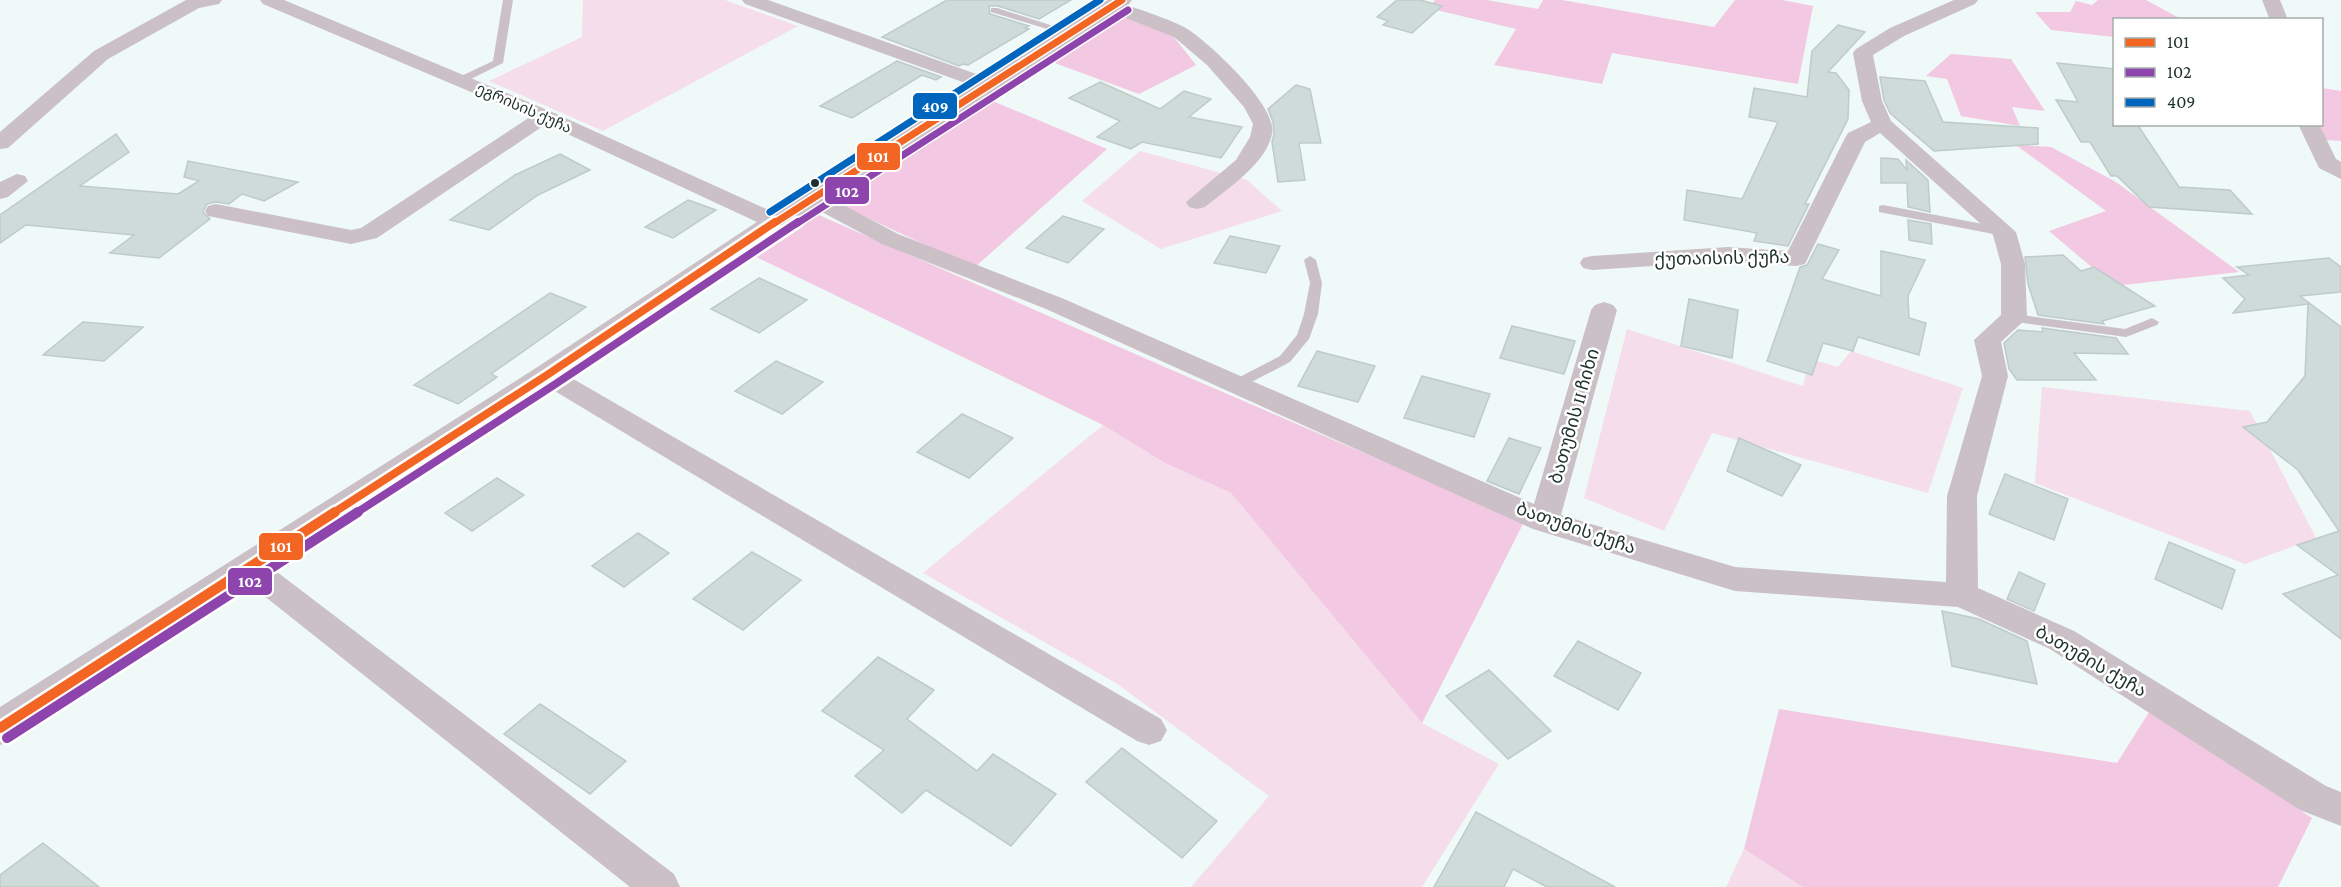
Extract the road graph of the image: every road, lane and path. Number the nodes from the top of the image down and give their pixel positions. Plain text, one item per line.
1 (213, 0) edge
2 (269, 0) edge
3 (508, 0) edge
4 (751, 0) edge
5 (2271, 0) edge
6 (1956, 2) edge
7 (1117, 3) edge
8 (994, 10) dead end
9 (2278, 18) edge
10 (1070, 33) junction
11 (461, 80) junction
12 (989, 85) junction
13 (545, 116) junction
14 (1882, 124) junction
15 (2309, 126) edge
16 (0, 143) edge
17 (2341, 172) edge
18 (813, 198) junction
19 (1197, 202) dead end
20 (1883, 209) dead end
21 (216, 211) dead end
22 (777, 222) junction
23 (2004, 232) junction
24 (1310, 260) dead end
25 (1592, 263) dead end
26 (1604, 310) dead end
27 (2014, 318) junction
28 (2152, 322) dead end
29 (547, 375) junction
30 (1235, 385) junction
31 (1544, 521) junction
32 (249, 567) junction
33 (1962, 595) junction
34 (0, 728) edge
35 (1149, 730) dead end
36 (2341, 808) edge
37 (657, 886) edge

1 - 16 street
2 - 11 street, ეგრისის ქუჩა
3 - 11 lane
4 - 12 street
5 - 9 street
6 - 14 street
7 - 10 street
7 - 19 street
8 - 10 lane
10 - 12 street
11 - 13 street, ეგრისის ქუჩა
12 - 18 street
13 - 21 street
13 - 22 street, ეგრისის ქუჩა
14 - 23 street
14 - 25 street, ქუთაისის ქუჩა
15 - 17 street
18 - 22 street
18 - 30 street, ბათუმის ქუჩა
20 - 23 lane
22 - 29 street
23 - 27 street
24 - 30 lane
26 - 31 street, ბათუმის II ჩიხი
27 - 28 lane
27 - 33 street
29 - 32 street
29 - 35 street
30 - 31 street, ბათუმის ქუჩა
31 - 33 street, ბათუმის ქუჩა
32 - 34 street
32 - 37 street
33 - 36 street, ბათუმის ქუჩა

